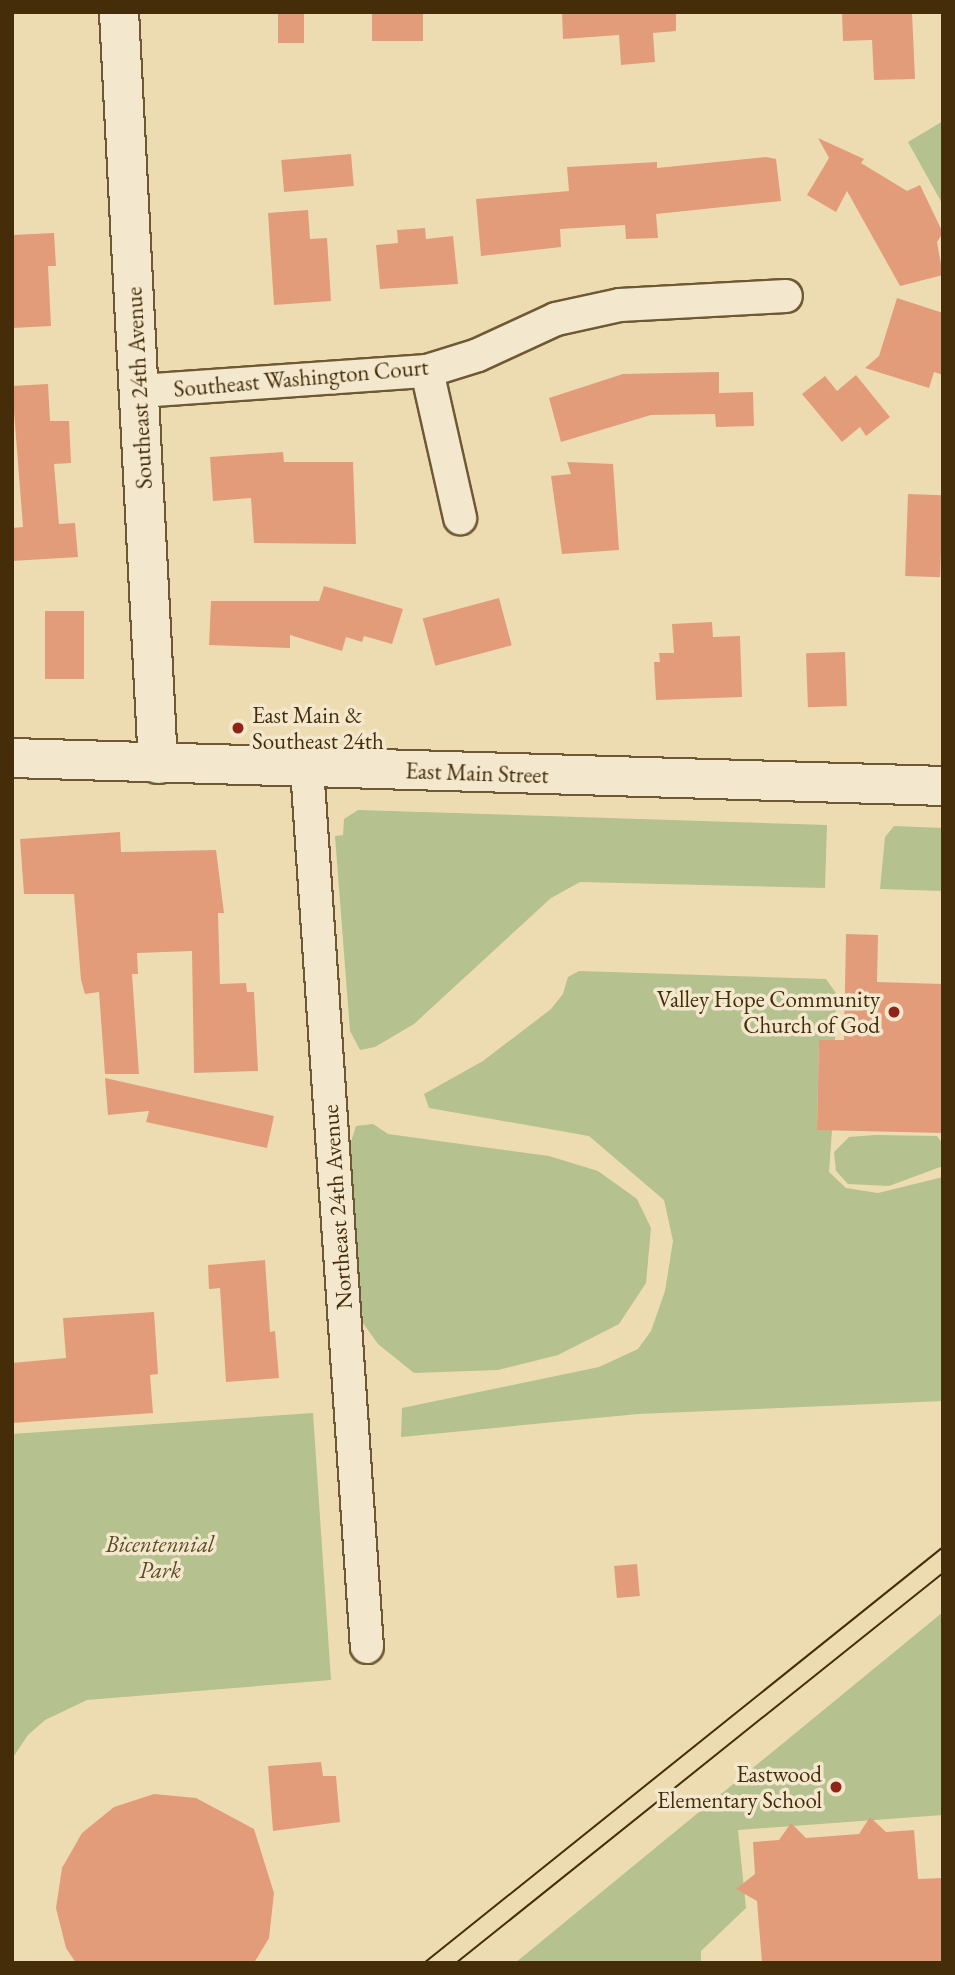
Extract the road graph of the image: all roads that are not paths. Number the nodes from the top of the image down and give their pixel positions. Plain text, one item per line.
1 (119, 12) edge
2 (786, 296) dead end
3 (427, 371) junction
4 (140, 391) junction
5 (460, 518) dead end
6 (12, 758) edge
7 (158, 764) junction
8 (307, 768) junction
9 (943, 786) edge
10 (368, 1647) dead end

1 - 4 main road, Southeast 24th Avenue
2 - 3 street, Southeast Washington Court
3 - 4 street, Southeast Washington Court
3 - 5 street
4 - 7 main road, Southeast 24th Avenue
6 - 7 main road, East Main Street
7 - 8 main road, East Main Street
8 - 9 main road, East Main Street
8 - 10 street, Northeast 24th Avenue

